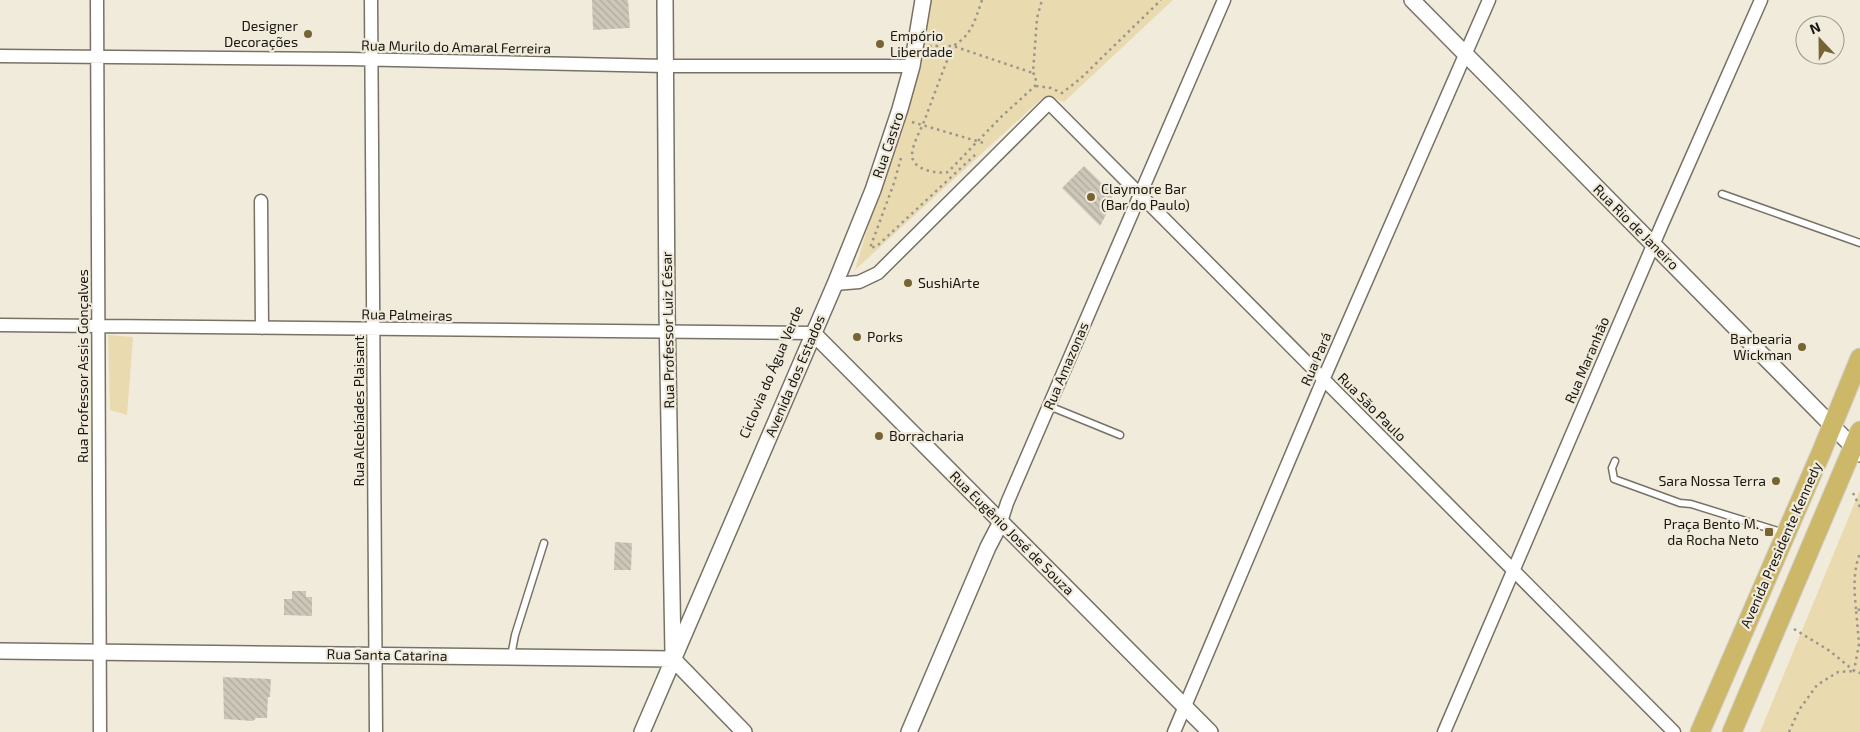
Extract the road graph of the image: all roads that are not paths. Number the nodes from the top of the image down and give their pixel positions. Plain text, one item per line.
1 (97, 0) edge
2 (371, 0) edge
3 (665, 0) edge
4 (923, 0) edge
5 (1224, 0) edge
6 (1412, 0) edge
7 (1489, 0) edge
8 (1761, 0) edge
9 (1465, 54) junction
10 (0, 56) edge
11 (97, 57) junction
12 (372, 60) junction
13 (666, 66) junction
14 (912, 66) junction
15 (1722, 194) dead end
16 (1140, 195) junction
17 (261, 201) dead end
18 (1860, 243) edge
19 (1654, 245) junction
20 (835, 284) junction
21 (0, 325) edge
22 (98, 326) junction
23 (262, 328) junction
24 (373, 329) junction
25 (668, 332) junction
26 (813, 334) junction
27 (1860, 358) edge
28 (1323, 380) junction
29 (1049, 406) junction
30 (1831, 424) junction
31 (1120, 434) dead end
32 (1858, 444) edge
33 (1615, 461) dead end
34 (1001, 522) junction
35 (1785, 533) junction
36 (544, 543) dead end
37 (1513, 570) junction
38 (0, 651) edge
39 (100, 652) junction
40 (375, 655) junction
41 (512, 656) junction
42 (674, 659) junction
43 (1186, 708) junction
44 (100, 732) edge
45 (376, 732) edge
46 (642, 732) edge
47 (744, 732) edge
48 (909, 732) edge
49 (1174, 732) edge
50 (1210, 732) edge
51 (1444, 732) edge
52 (1674, 732) edge
53 (1700, 732) edge
54 (1732, 732) edge

1 - 11 street, Rua Professor Assis Gonçalves
2 - 12 street, Rua Alcebíades Plaisant
3 - 13 street, Rua Professor Luiz César
4 - 14 street, Rua Castro
5 - 16 street, Rua Amazonas
6 - 9 street, Rua Rio de Janeiro
7 - 9 street, Rua Pará
8 - 19 street, Rua Maranhão
9 - 19 street, Rua Rio de Janeiro
9 - 28 street, Rua Pará
10 - 11 street, Rua Murilo do Amaral Ferreira
11 - 12 street, Rua Murilo do Amaral Ferreira
11 - 22 street, Rua Professor Assis Gonçalves
12 - 13 street, Rua Murilo do Amaral Ferreira
12 - 24 street, Rua Alcebíades Plaisant
13 - 14 street, Rua Murilo do Amaral Ferreira
13 - 25 street, Rua Professor Luiz César
14 - 20 street, Rua Castro
15 - 18 lane
16 - 20 street, Rua São Paulo
16 - 28 street, Rua São Paulo
16 - 29 street, Rua Amazonas
17 - 23 street
19 - 30 street, Rua Rio de Janeiro
19 - 37 street, Rua Maranhão
20 - 26 street, Avenida dos Estados
21 - 22 street, Rua Palmeiras
22 - 23 street, Rua Palmeiras
22 - 39 street, Rua Professor Assis Gonçalves
23 - 24 street, Rua Palmeiras
24 - 25 street, Rua Palmeiras
24 - 40 street, Rua Alcebíades Plaisant
25 - 26 street, Rua Palmeiras
25 - 42 street, Rua Professor Luiz César
26 - 34 street, Rua Eugênio José de Souza
26 - 42 street, Avenida dos Estados
27 - 30 main road, Avenida Presidente Kennedy
28 - 37 street, Rua São Paulo
28 - 43 street, Rua Pará
29 - 31 lane
29 - 34 street, Rua Amazonas
30 - 32 street, Rua Rio de Janeiro
30 - 35 main road, Avenida Presidente Kennedy
32 - 54 main road, Avenida Presidente Kennedy
33 - 35 lane
34 - 43 street, Rua Eugênio José de Souza
34 - 48 street, Rua Amazonas
35 - 53 main road, Avenida Presidente Kennedy
36 - 41 lane
37 - 51 street, Rua Maranhão
37 - 52 street, Rua São Paulo
38 - 39 street, Rua Santa Catarina
39 - 40 street, Rua Santa Catarina
39 - 44 street, Rua Professor Assis Gonçalves
40 - 41 street, Rua Santa Catarina
40 - 45 street, Rua Alcebíades Plaisant
41 - 42 street, Rua Santa Catarina
42 - 46 street, Avenida dos Estados
42 - 47 street
43 - 49 street, Rua Pará
43 - 50 street, Rua Eugênio José de Souza

